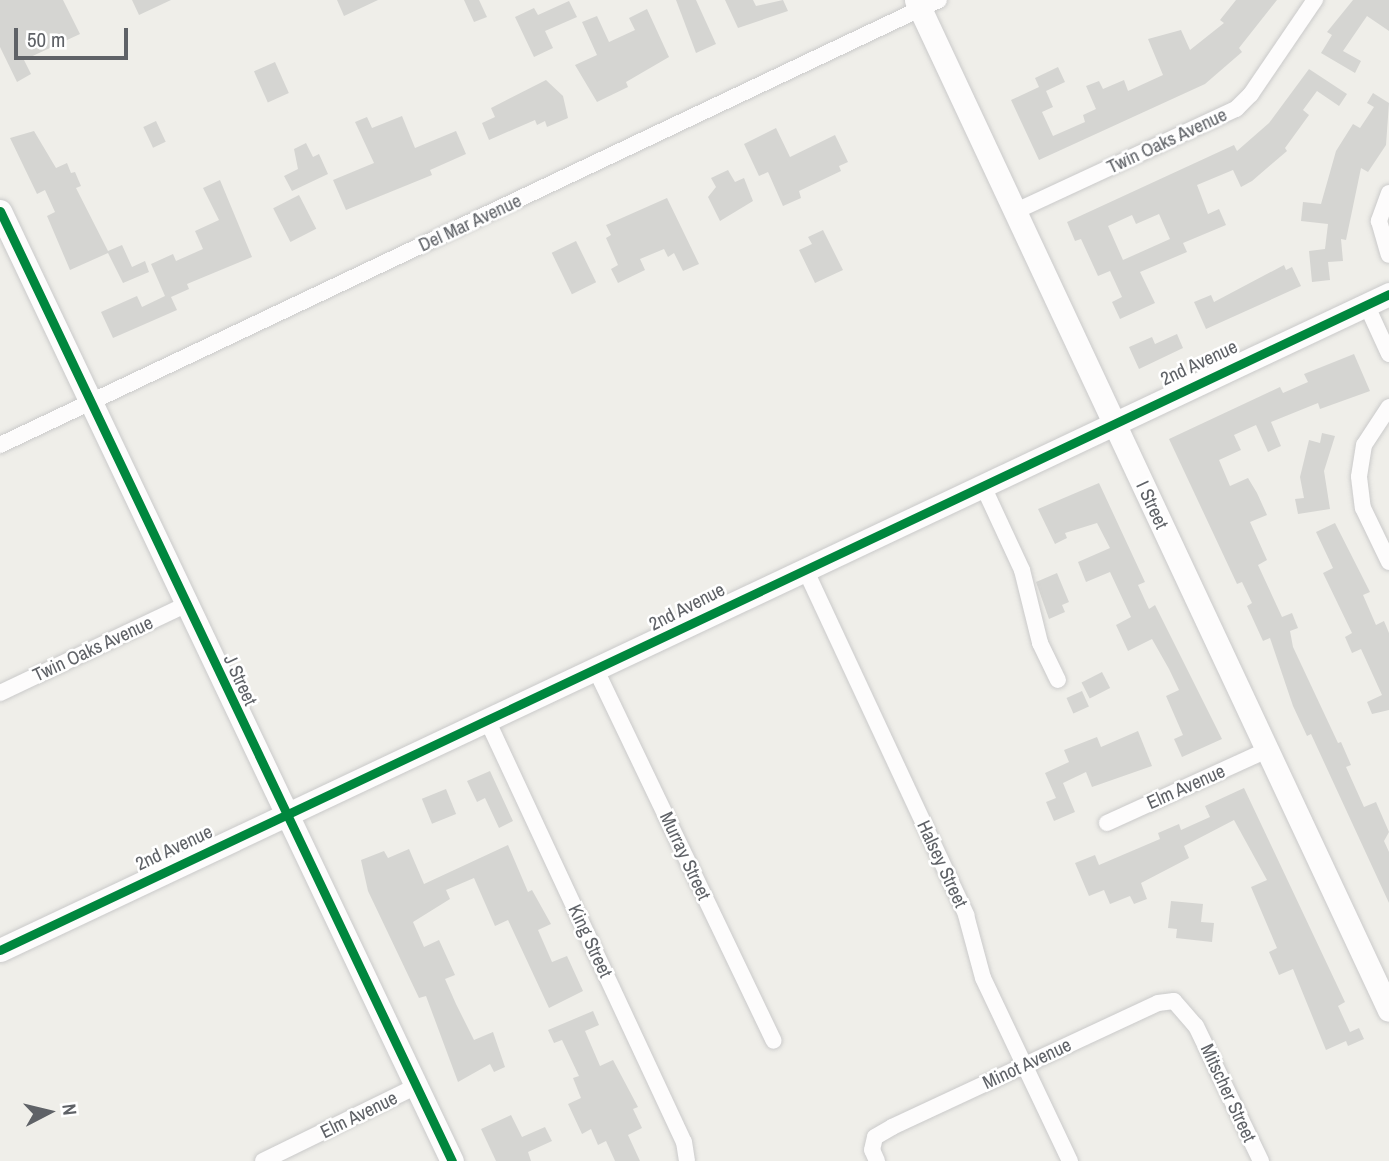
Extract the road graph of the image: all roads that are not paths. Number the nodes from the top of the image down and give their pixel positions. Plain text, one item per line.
1 (1315, 0) edge
2 (925, 3) edge
3 (1389, 193) edge
4 (0, 211) edge
5 (1014, 212) junction
6 (1389, 255) edge
7 (1389, 294) edge
8 (1366, 304) junction
9 (1389, 354) edge
10 (89, 404) junction
11 (1389, 407) edge
12 (1114, 423) junction
13 (0, 445) edge
14 (984, 486) junction
15 (1389, 562) edge
16 (805, 569) junction
17 (185, 605) junction
18 (596, 670) junction
19 (1058, 680) dead end
20 (0, 693) edge
21 (488, 722) junction
22 (1265, 751) junction
23 (284, 815) junction
24 (1107, 823) dead end
25 (0, 950) edge
26 (1389, 1010) edge
27 (1196, 1026) joint
28 (774, 1041) dead end
29 (1025, 1065) junction
30 (417, 1086) junction
31 (263, 1161) edge
32 (452, 1161) edge
33 (687, 1161) edge
34 (877, 1161) edge
35 (1070, 1161) edge
36 (1261, 1161) edge

1 - 5 street, Twin Oaks Avenue
2 - 5 street, I Street
2 - 10 street, Del Mar Avenue
3 - 6 street
4 - 10 street, J Street
5 - 12 street, I Street
7 - 8 street, 2nd Avenue
8 - 9 street
8 - 12 street, 2nd Avenue
10 - 13 street, Del Mar Avenue
10 - 17 street, J Street
11 - 15 street
12 - 14 street, 2nd Avenue
12 - 22 street, I Street
14 - 16 street, 2nd Avenue
14 - 19 street
16 - 18 street, 2nd Avenue
16 - 29 street, Halsey Street
17 - 20 street, Twin Oaks Avenue
17 - 23 street, J Street
18 - 21 street, 2nd Avenue
18 - 28 street, Murray Street
21 - 23 street, 2nd Avenue
21 - 33 street, King Street
22 - 24 street, Elm Avenue
22 - 26 street, I Street
23 - 25 street, 2nd Avenue
23 - 30 street, J Street
27 - 29 street, Minot Avenue
27 - 36 street, Mitscher Street
29 - 34 street, Minot Avenue
29 - 35 street, Halsey Street
30 - 31 street, Elm Avenue
30 - 32 street, J Street

